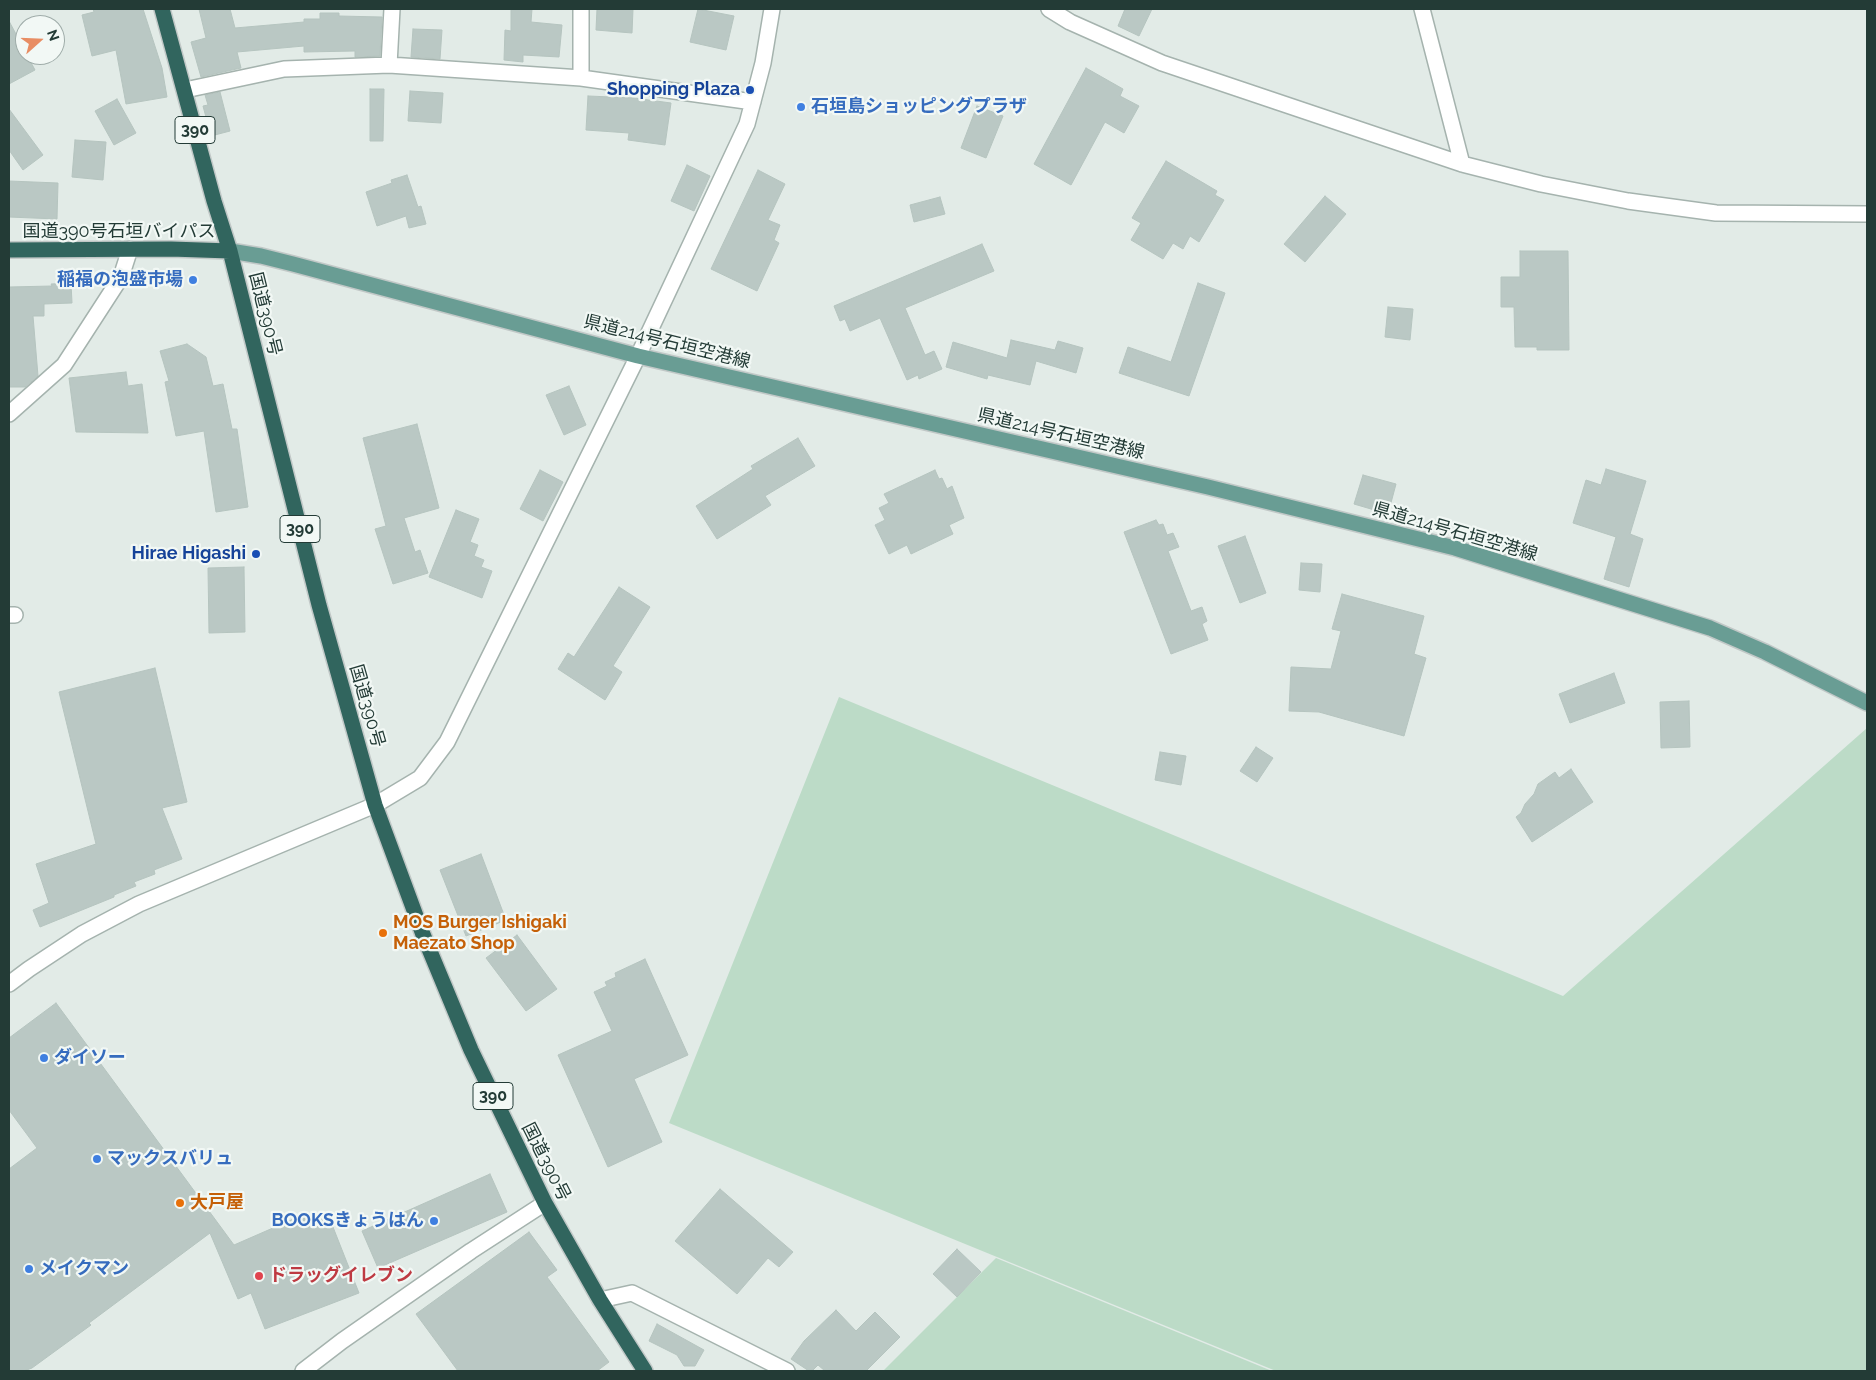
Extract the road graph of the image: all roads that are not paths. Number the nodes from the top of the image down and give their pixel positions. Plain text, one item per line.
1 (162, 9) edge
2 (392, 9) edge
3 (581, 9) edge
4 (772, 9) edge
5 (1049, 9) edge
6 (1422, 9) edge
7 (389, 66) junction
8 (581, 78) junction
9 (185, 90) junction
10 (753, 102) junction
11 (1462, 164) junction
12 (1867, 214) edge
13 (130, 249) junction
14 (9, 250) edge
15 (230, 252) junction
16 (638, 356) junction
17 (9, 414) edge
18 (1867, 703) edge
19 (375, 805) junction
20 (9, 984) edge
21 (545, 1203) junction
22 (600, 1300) junction
23 (303, 1371) edge
24 (645, 1371) edge
25 (787, 1371) edge

1 - 9 highway, 国道390号 / 390
2 - 7 street
3 - 8 street
4 - 10 street
5 - 11 street
6 - 11 street
7 - 8 street
7 - 9 street
8 - 10 street
9 - 15 highway, 国道390号 / 390
10 - 16 street
11 - 12 street
13 - 14 highway, 国道390号石垣バイパス
13 - 15 highway, 国道390号石垣バイパス
13 - 17 street
15 - 16 main road, 県道214号石垣空港線
15 - 19 highway, 国道390号 / 390
16 - 18 main road, 県道214号石垣空港線
16 - 19 street
19 - 20 street
19 - 21 highway, 国道390号 / 390
21 - 22 highway, 国道390号 / 390
21 - 23 street
22 - 24 highway, 国道390号 / 390
22 - 25 street

